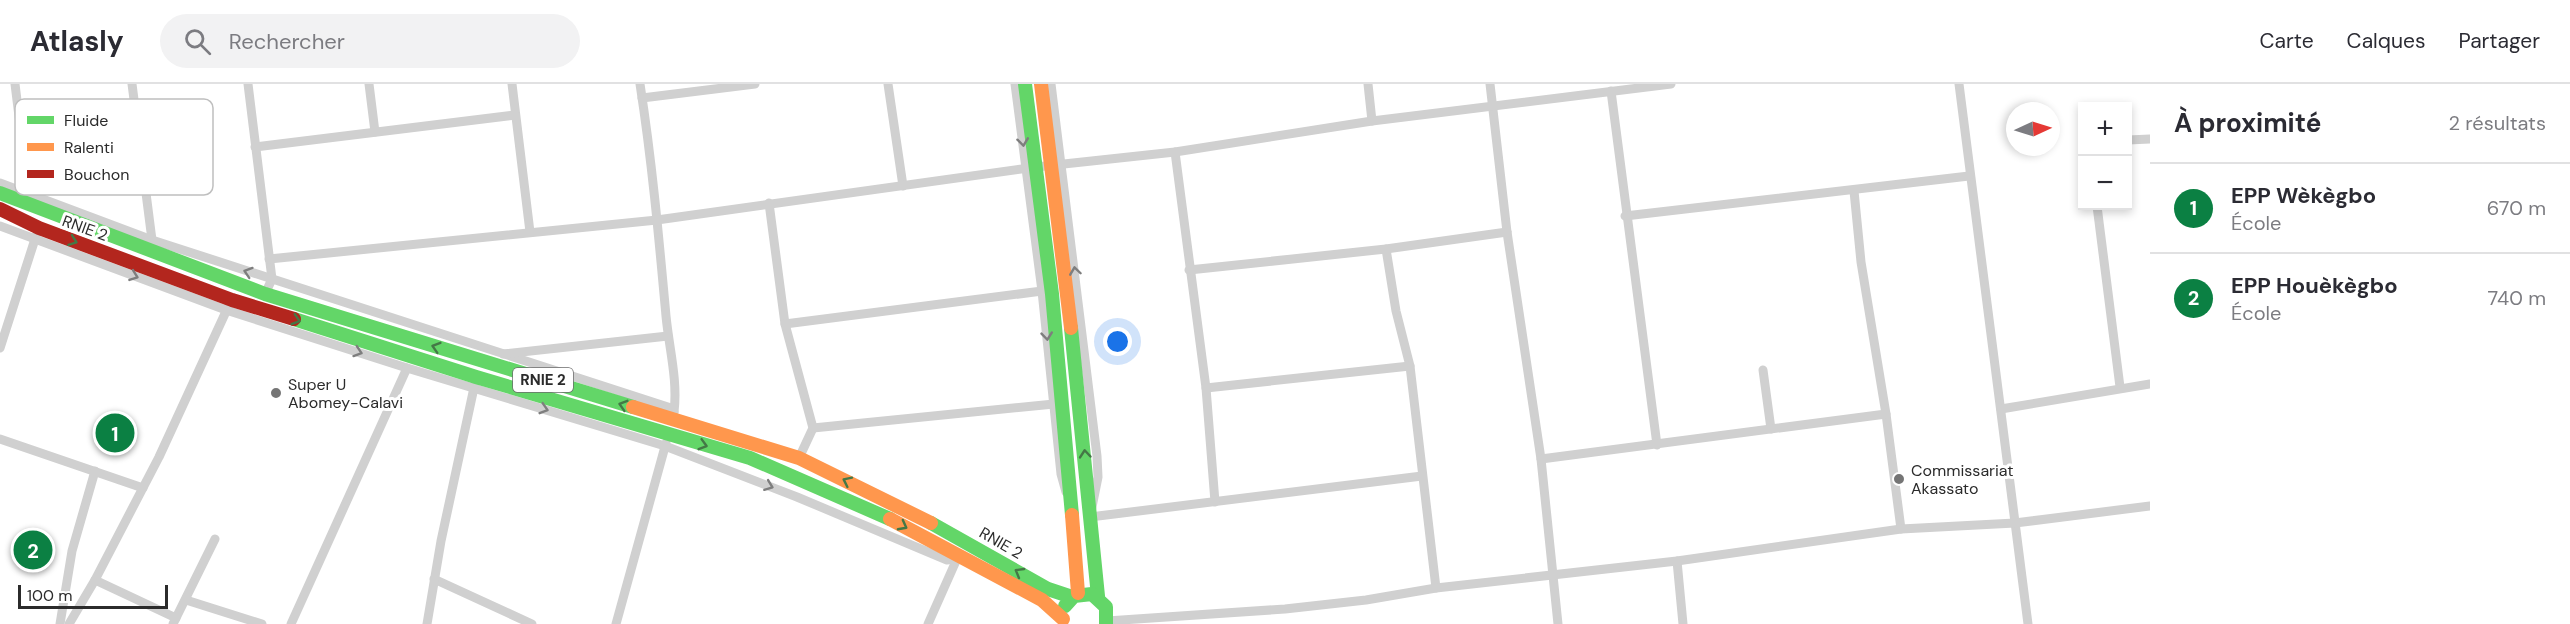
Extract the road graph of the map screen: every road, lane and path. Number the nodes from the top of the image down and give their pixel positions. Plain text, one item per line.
1 (15, 84) edge
2 (132, 84) edge
3 (248, 84) edge
4 (369, 84) edge
5 (512, 84) edge
6 (640, 84) edge
7 (754, 84) edge
8 (888, 84) edge
9 (1015, 84) edge
10 (1025, 84) edge
11 (1041, 84) edge
12 (1051, 84) edge
13 (1368, 84) edge
14 (1490, 84) edge
15 (1671, 84) edge
16 (1959, 84) edge
17 (1611, 91) junction
18 (642, 98) junction
19 (17, 99) edge
20 (134, 99) edge
21 (1493, 106) junction
22 (515, 115) junction
23 (1372, 121) junction
24 (375, 132) junction
25 (2150, 139) edge
26 (2132, 140) edge
27 (255, 147) junction
28 (1175, 152) junction
29 (1056, 165) junction
30 (1031, 168) junction
31 (1969, 176) junction
32 (0, 183) edge
33 (903, 186) junction
34 (15, 191) edge
35 (1854, 191) junction
36 (0, 193) edge
37 (23, 195) edge
38 (29, 195) edge
39 (146, 195) edge
40 (29, 198) junction
41 (769, 202) junction
42 (0, 209) edge
43 (2098, 210) edge
44 (1625, 216) junction
45 (657, 220) junction
46 (0, 226) edge
47 (530, 232) junction
48 (1507, 232) junction
49 (37, 234) junction
50 (152, 240) junction
51 (1386, 249) junction
52 (269, 259) junction
53 (1190, 270) junction
54 (272, 279) junction
55 (1042, 291) junction
56 (265, 294) junction
57 (229, 305) junction
58 (785, 324) junction
59 (3, 328) edge
60 (668, 336) junction
61 (0, 348) edge
62 (500, 354) junction
63 (1410, 366) junction
64 (407, 368) junction
65 (1763, 369) dead end
66 (476, 382) junction
67 (2150, 384) edge
68 (2120, 387) junction
69 (1206, 388) junction
70 (1054, 405) junction
71 (2001, 409) junction
72 (1887, 414) junction
73 (673, 416) junction
74 (813, 428) junction
75 (1770, 429) junction
76 (0, 439) edge
77 (666, 440) junction
78 (1657, 446) junction
79 (799, 458) junction
80 (1541, 459) junction
81 (95, 471) junction
82 (1422, 476) junction
83 (143, 488) junction
84 (1215, 501) junction
85 (2150, 507) edge
86 (1090, 517) junction
87 (1073, 518) junction
88 (2015, 523) junction
89 (1901, 530) junction
90 (215, 539) dead end
91 (960, 559) junction
92 (1677, 561) junction
93 (1552, 576) junction
94 (434, 579) junction
95 (95, 580) junction
96 (1436, 588) junction
97 (1075, 595) junction
98 (1098, 596) junction
99 (186, 600) junction
100 (175, 621) edge
101 (1064, 622) edge
102 (1109, 623) edge
103 (60, 624) edge
104 (69, 624) edge
105 (262, 624) edge
106 (291, 624) edge
107 (427, 624) edge
108 (532, 624) edge
109 (616, 624) edge
110 (928, 624) edge
111 (1558, 624) edge
112 (1683, 624) edge
113 (2028, 624) edge

1 - 19 street
2 - 20 street
3 - 27 street
4 - 24 street
5 - 22 street
6 - 18 street
7 - 18 street
8 - 33 street
9 -> 30 street
10 - 30 main road
11 - 29 main road
12 - 29 street
13 - 23 street
14 - 21 street
15 - 17 street
16 - 31 street
17 - 21 street
17 - 44 street
18 - 45 street
21 - 23 street
21 - 48 street
22 - 24 street
22 - 47 street
23 - 28 street
24 - 27 street
25 - 26 street
27 - 52 street
28 - 29 street
28 - 53 street
29 - 30 street
86 -> 29 main road
30 - 33 street
30 - 55 street
30 - 87 main road
31 - 35 street
31 - 71 street
32 - 34 street
33 - 41 street
35 - 44 street
35 - 72 street
36 - 40 main road, RNIE 2 / RNIE 2
37 - 40 street
38 - 40 street
39 - 50 street
40 - 50 street
40 - 56 main road, RNIE 2 / RNIE 2
41 - 45 street
41 - 58 street
42 - 49 main road, RNIE 2 / RNIE 2
43 - 68 street
44 - 78 street
45 - 47 street
45 - 60 street
46 - 49 street
47 - 52 street
48 - 51 street
48 - 80 street
49 -> 57 main road, RNIE 2 / RNIE 2
49 - 59 street
54 -> 50 street
51 - 53 street
51 - 63 street
52 - 54 street
53 - 69 street
54 - 56 street
54 - 62 street
55 - 58 street
55 -> 70 street
73 -> 56 main road, RNIE 2 / RNIE 2
57 -> 64 street
57 -> 66 main road, RNIE 2 / RNIE 2
57 - 83 street
58 - 74 street
59 - 61 street
60 - 62 street
60 - 73 street
62 - 73 street
63 - 69 street
63 - 82 street
64 - 66 street
64 - 106 street
65 - 75 street
66 -> 77 main road, RNIE 2 / RNIE 2
66 - 94 street
67 - 68 street
68 - 71 street
69 - 84 street
70 - 74 street
70 - 87 street
71 - 88 street
72 - 75 street
72 - 89 street
73 - 79 main road, RNIE 2 / RNIE 2
74 - 79 street
75 - 78 street
76 - 81 street
77 -> 91 main road, RNIE 2 / RNIE 2
77 - 109 street
78 - 80 street
97 -> 79 main road, RNIE 2 / RNIE 2
80 - 93 street
81 - 83 street
81 - 103 street
82 - 84 street
82 - 96 street
83 - 95 street
84 - 86 street
85 - 88 street
86 - 98 main road
87 - 97 main road
88 - 89 street
88 - 113 street
89 - 92 street
90 - 99 street
91 - 101 main road, RNIE 2 / RNIE 2
91 - 110 street
92 - 93 street
92 - 112 street
93 - 96 street
93 - 111 street
94 - 107 street
94 - 108 street
95 - 100 street
95 - 104 street
96 - 102 street
97 - 98 main road, RNIE 2 / RNIE 2
97 - 101 main road, RNIE 2 / RNIE 2
98 - 102 main road
99 - 100 street
99 - 105 street

